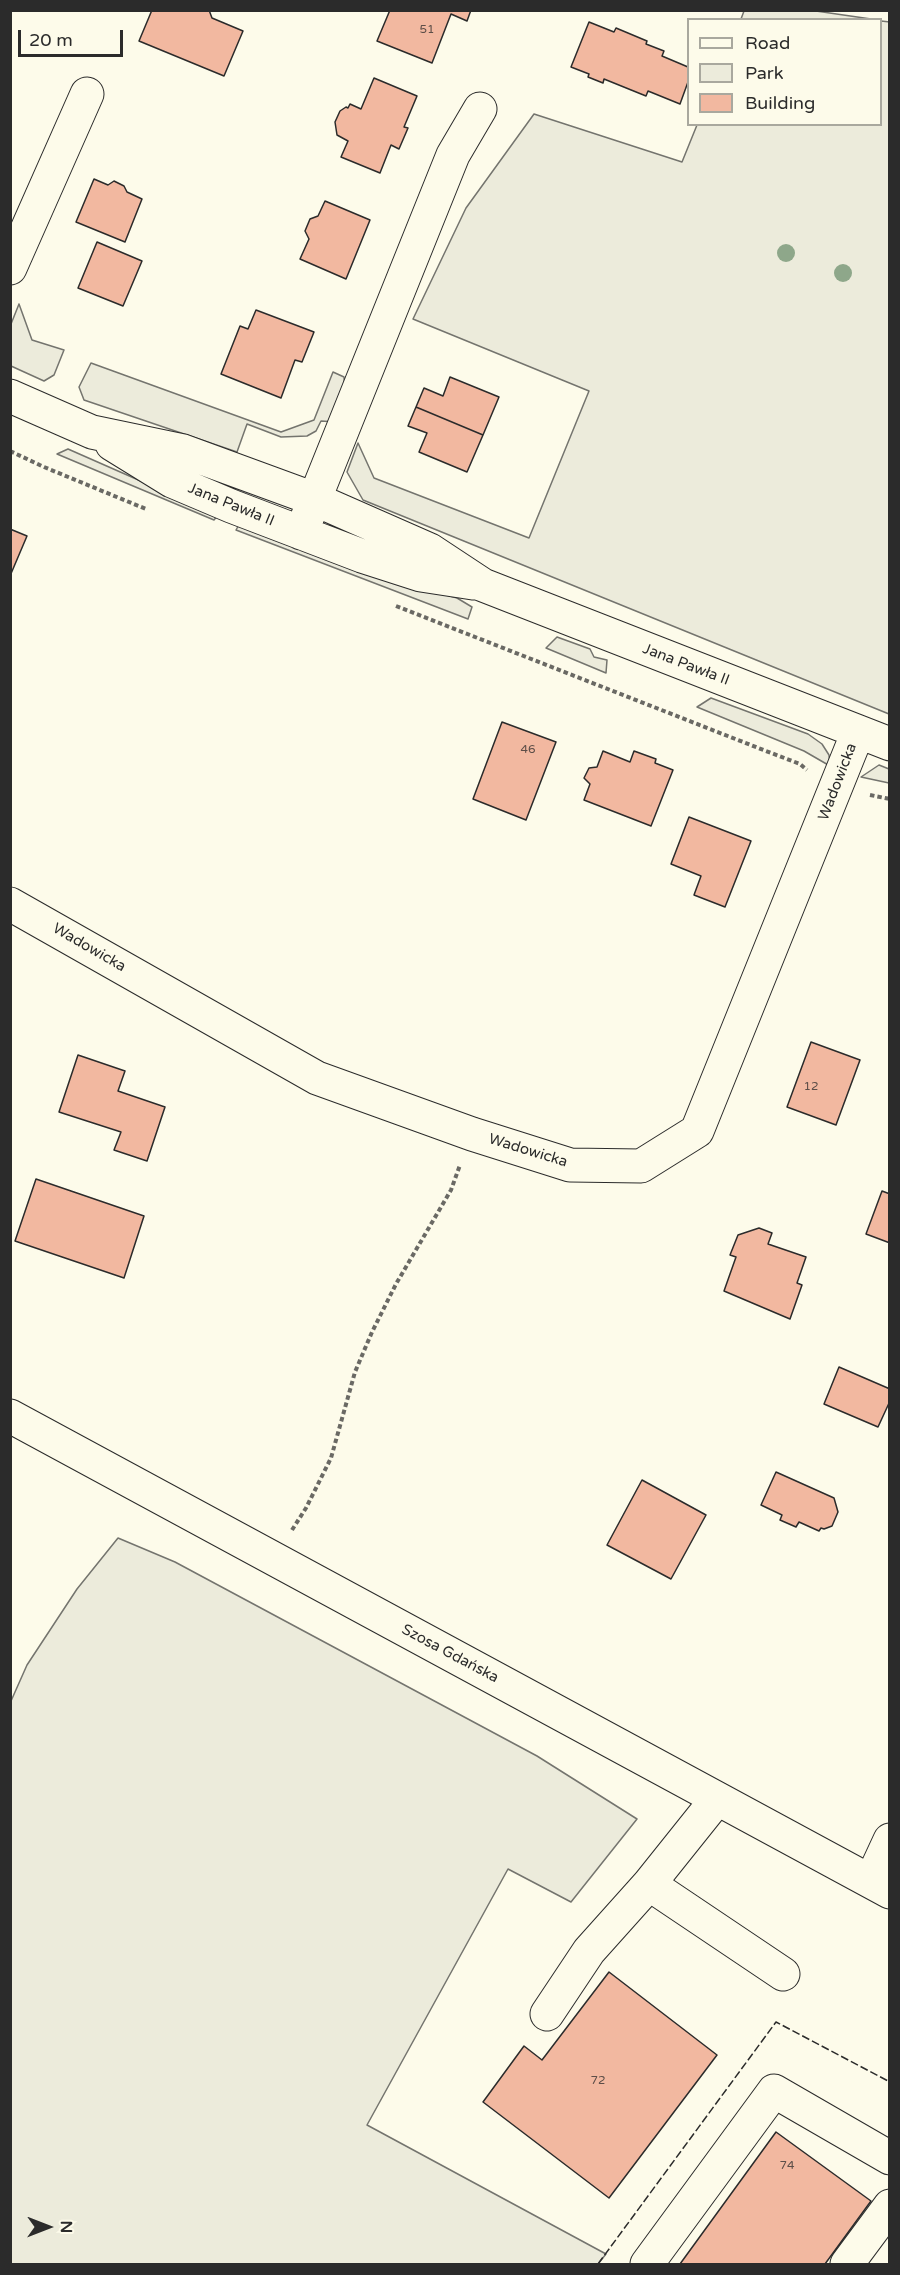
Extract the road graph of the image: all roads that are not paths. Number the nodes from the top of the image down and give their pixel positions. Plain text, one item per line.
1 (87, 94) dead end
2 (480, 109) dead end
3 (10, 268) edge
4 (10, 396) edge
5 (93, 432) junction
6 (314, 499) junction
7 (301, 533) junction
8 (483, 585) junction
9 (858, 732) junction
10 (890, 744) edge
11 (10, 904) edge
12 (10, 1416) edge
13 (717, 1799) junction
14 (890, 1840) edge
15 (648, 1884) junction
16 (880, 1886) edge
17 (783, 1974) dead end
18 (547, 2014) dead end
19 (890, 2158) edge
20 (890, 2206) edge
21 (647, 2265) edge
22 (847, 2265) edge

1 - 3 street
2 - 6 street
4 - 5 street, Jana Pawła II
5 - 6 street, Jana Pawła II
5 - 7 street, Jana Pawła II
6 - 7 street
6 - 8 street, Jana Pawła II
7 - 8 street, Jana Pawła II
8 - 9 street, Jana Pawła II
9 - 10 street, Jana Pawła II
9 - 11 street, Wadowicka
12 - 13 street, Szosa Gdańska
13 - 15 street
13 - 16 street, Szosa Gdańska
14 - 16 street
15 - 17 street
15 - 18 street
19 - 21 street
20 - 22 street

